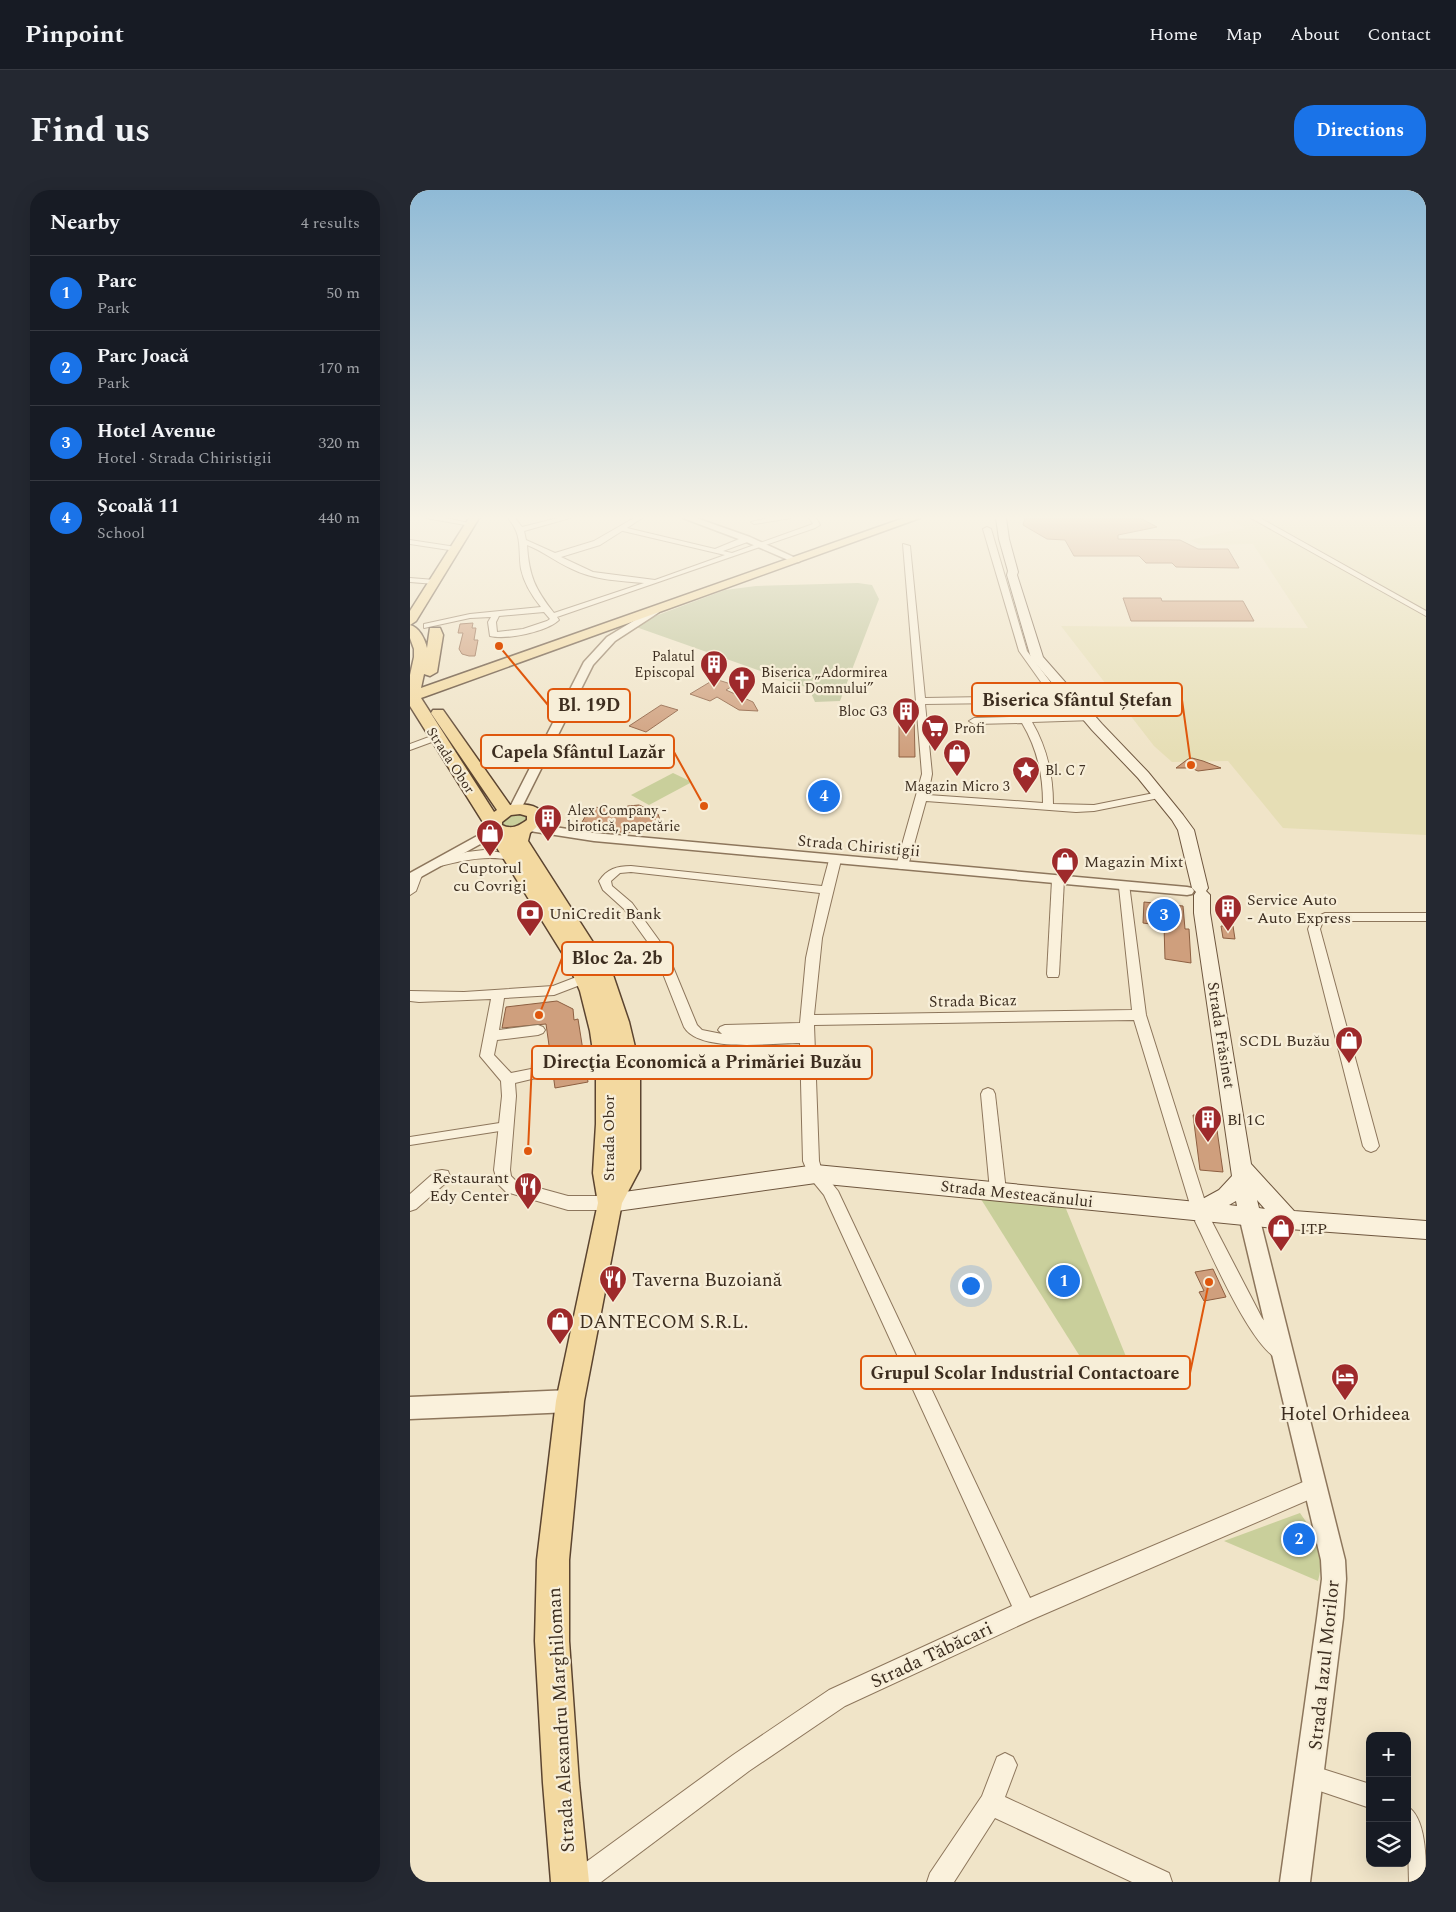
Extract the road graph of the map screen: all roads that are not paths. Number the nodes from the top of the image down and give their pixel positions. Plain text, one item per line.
1 (427, 597) edge
2 (538, 597) edge
3 (614, 597) edge
4 (685, 597) edge
5 (692, 597) edge
6 (912, 597) edge
7 (1007, 597) edge
8 (1018, 597) edge
9 (1395, 597) edge
10 (546, 609) junction
11 (655, 611) junction
12 (496, 614) junction
13 (1426, 614) edge
14 (552, 616) junction
15 (411, 628) edge
16 (431, 629) junction
17 (425, 664) junction
18 (472, 672) junction
19 (428, 687) junction
20 (411, 690) edge
21 (1058, 699) junction
22 (1073, 699) junction
23 (921, 701) junction
24 (410, 711) edge
25 (431, 716) junction
26 (1090, 718) junction
27 (974, 721) dead end
28 (1026, 721) junction
29 (437, 738) junction
30 (410, 748) edge
31 (1159, 795) junction
32 (922, 798) junction
33 (1048, 807) junction
34 (511, 810) junction
35 (497, 828) junction
36 (525, 829) junction
37 (512, 857) junction
38 (835, 860) junction
39 (436, 864) junction
40 (1195, 865) joint
41 (902, 866) junction
42 (413, 877) edge
43 (1058, 880) junction
44 (1125, 887) junction
45 (826, 890) junction
46 (410, 891) edge
47 (1195, 895) junction
48 (1426, 917) edge
49 (660, 950) junction
50 (1053, 974) dead end
51 (594, 976) junction
52 (498, 995) junction
53 (410, 996) edge
54 (1139, 1015) junction
55 (807, 1028) junction
56 (538, 1030) dead end
57 (491, 1036) junction
58 (531, 1074) dead end
59 (508, 1079) junction
60 (988, 1094) dead end
61 (506, 1126) junction
62 (410, 1141) edge
63 (1371, 1146) dead end
64 (816, 1174) junction
65 (1244, 1174) junction
66 (442, 1176) dead end
67 (998, 1191) junction
68 (411, 1201) edge
69 (610, 1203) junction
70 (1202, 1216) junction
71 (1249, 1216) junction
72 (1288, 1220) junction
73 (1426, 1230) edge
74 (1284, 1356) junction
75 (570, 1401) junction
76 (410, 1408) edge
77 (1315, 1487) junction
78 (1025, 1611) junction
79 (1005, 1765) dead end
80 (1310, 1777) junction
81 (1366, 1795) edge
82 (991, 1803) junction
83 (1410, 1822) edge
84 (570, 1882) edge
85 (580, 1882) edge
86 (939, 1882) edge
87 (1160, 1882) edge
88 (1295, 1882) edge
89 (1421, 1882) edge

1 - 15 main road
2 - 10 street
3 - 14 street
4 - 18 main road
5 - 11 main road
6 - 23 street
7 - 21 street
8 - 22 main road, Strada Frăsinet
9 - 13 street
10 - 12 street
10 - 14 street
11 - 18 main road
11 - 34 street
12 - 14 street
12 - 16 street
15 - 16 main road
15 - 17 main road
16 - 17 main road
17 - 18 main road
17 - 19 main road
17 - 20 main road
18 - 19 main road
18 - 25 main road
19 - 20 main road
19 - 25 main road
20 - 25 main road
21 - 22 street
21 - 23 street
22 - 26 main road, Strada Frăsinet
23 - 32 street
24 - 25 main road
25 - 29 main road, Strada Obor
25 - 34 main road, Strada Obor
26 - 28 street
26 - 31 main road, Strada Frăsinet
27 - 28 street
28 - 33 street
29 - 30 street
29 - 35 main road, Strada Obor
31 - 33 street
31 - 40 main road, Strada Frăsinet
32 - 33 street
32 - 41 street
34 - 35 main road
34 - 36 main road, Strada Obor
35 - 36 main road
35 - 37 main road, Strada Obor
35 - 39 street
36 - 38 street, Strada Chiristigii
36 - 51 main road, Strada Obor
37 - 39 street
37 - 51 main road, Strada Obor
38 - 41 street, Strada Chiristigii
38 - 45 street
39 - 42 street
40 - 47 main road, Strada Frăsinet
41 - 43 street, Strada Chiristigii
42 - 46 street
43 - 44 street, Strada Chiristigii
43 - 50 street
44 - 47 street, Strada Chiristigii
44 - 54 street
45 - 49 street
45 - 55 street
47 - 65 main road, Strada Frăsinet
48 - 63 street
49 - 51 street
49 - 55 street
51 - 52 street
51 - 69 main road, Strada Obor
52 - 53 street
52 - 57 street
54 - 55 street, Strada Bicaz
54 - 70 street
55 - 64 street
56 - 57 street
57 - 59 street
58 - 59 street
59 - 61 street
60 - 67 street
61 - 62 street
61 - 69 street
64 - 67 main road, Strada Mesteacănului
64 - 69 main road, Strada Mesteacănului
64 - 78 street
65 - 70 main road
65 - 71 main road, Strada Frăsinet
65 - 72 main road
66 - 68 street
67 - 70 main road, Strada Mesteacănului
69 - 75 main road, Strada Alexandru Marghiloman
70 - 71 main road, Strada Mesteacănului
70 - 74 street
71 - 72 main road, Strada Mesteacănului
71 - 74 street, Strada Iazul Morilor
72 - 73 main road, Strada Mesteacănului
74 - 77 street, Strada Iazul Morilor
75 - 76 street
75 - 84 main road, Strada Alexandru Marghiloman
77 - 78 street, Strada Tăbăcari
77 - 80 street, Strada Iazul Morilor
78 - 85 street, Strada Tăbăcari
79 - 82 street
80 - 81 street
80 - 88 street, Strada Iazul Morilor
82 - 86 street
82 - 87 street
83 - 89 street

